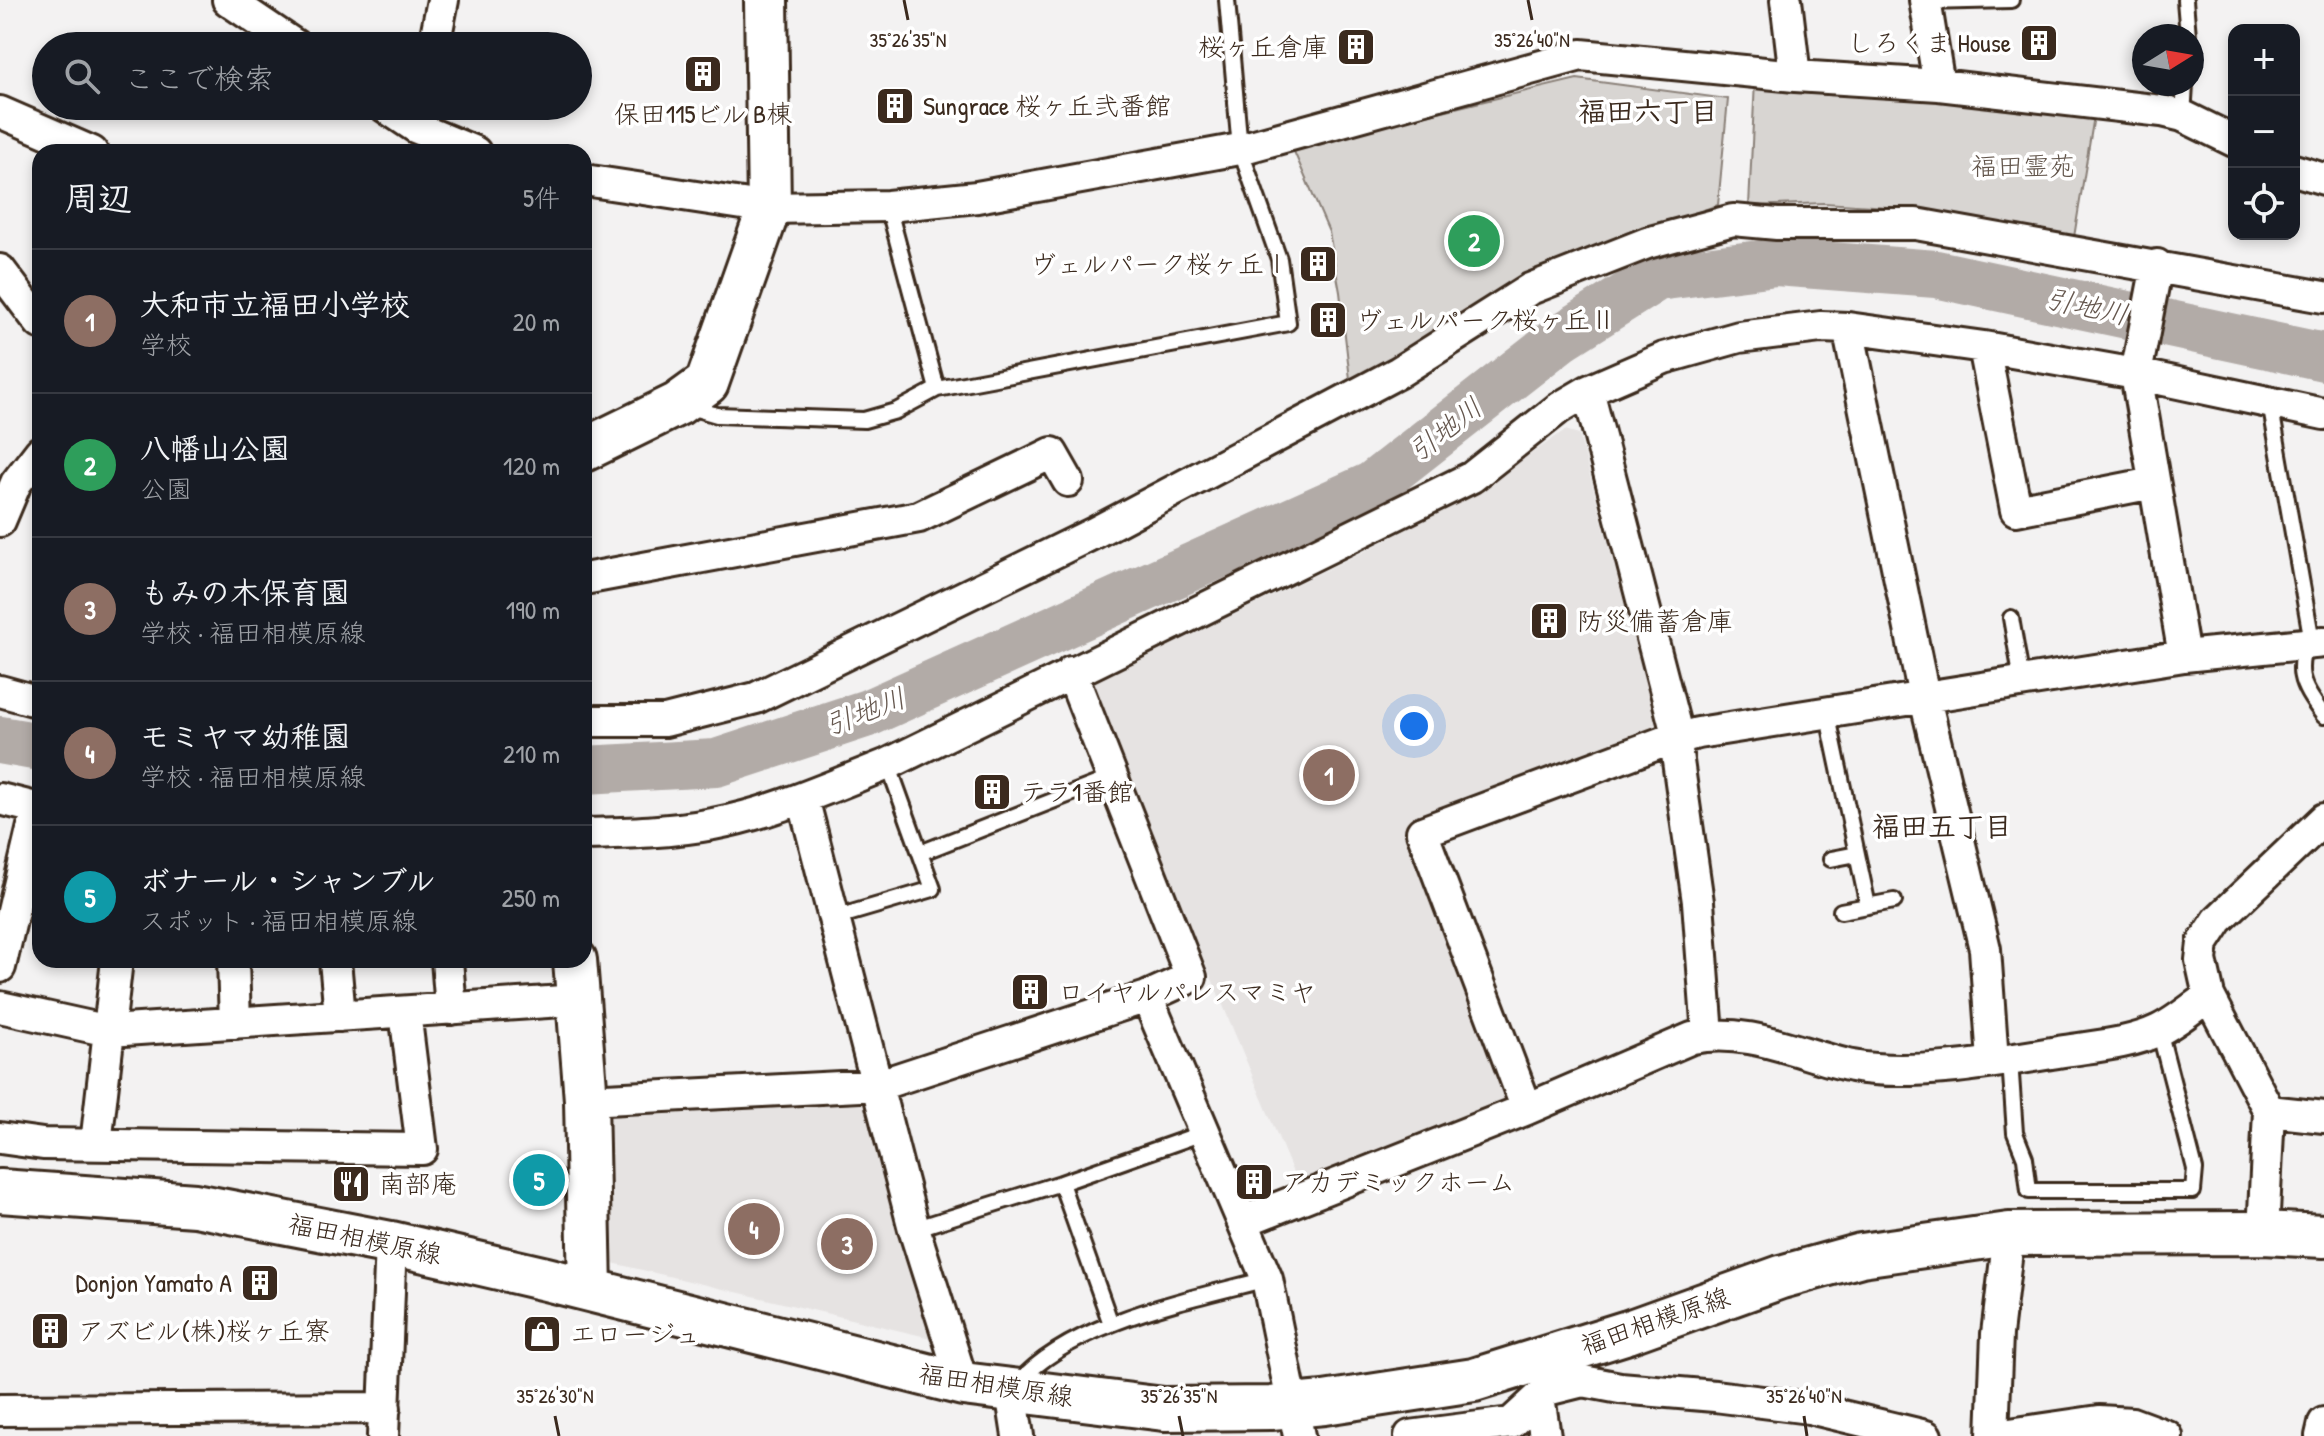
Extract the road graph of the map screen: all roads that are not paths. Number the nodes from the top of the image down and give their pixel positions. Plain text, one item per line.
1 (228, 0) edge
2 (443, 0) edge
3 (766, 0) edge
4 (1227, 0) edge
5 (1786, 0) edge
6 (2011, 0) edge
7 (2185, 0) edge
8 (1925, 1) edge
9 (2187, 24) edge
10 (275, 32) edge
11 (437, 32) edge
12 (1795, 76) junction
13 (1939, 85) junction
14 (2184, 96) edge
15 (0, 112) edge
16 (2183, 116) junction
17 (417, 129) edge
18 (2228, 138) edge
19 (74, 144) edge
20 (455, 144) edge
21 (1240, 149) junction
22 (2300, 172) edge
23 (2324, 179) edge
24 (592, 181) edge
25 (888, 206) junction
26 (769, 208) junction
27 (2157, 265) junction
28 (0, 270) edge
29 (2324, 297) edge
30 (32, 312) edge
31 (1848, 328) junction
32 (1984, 347) junction
33 (2136, 374) junction
34 (937, 389) junction
35 (1588, 391) junction
36 (2270, 403) junction
37 (678, 404) junction
38 (2324, 414) edge
39 (592, 446) edge
40 (32, 457) edge
41 (8, 472) edge
42 (1068, 481) dead end
43 (2153, 483) junction
44 (0, 521) edge
45 (592, 578) edge
46 (2011, 618) dead end
47 (2315, 642) edge
48 (2184, 656) junction
49 (1071, 672) junction
50 (2022, 681) junction
51 (0, 691) edge
52 (1925, 696) junction
53 (32, 700) edge
54 (1827, 712) junction
55 (2324, 716) edge
56 (592, 721) edge
57 (1678, 738) junction
58 (888, 764) junction
59 (1111, 778) junction
60 (803, 798) junction
61 (0, 799) edge
62 (32, 807) edge
63 (2324, 819) edge
64 (32, 834) edge
65 (592, 834) edge
66 (920, 853) junction
67 (1857, 854) junction
68 (1831, 859) dead end
69 (1894, 901) dead end
70 (1868, 906) junction
71 (1841, 911) dead end
72 (834, 918) junction
73 (0, 967) edge
74 (116, 968) edge
75 (233, 968) edge
76 (336, 968) edge
77 (448, 968) edge
78 (576, 980) edge
79 (2209, 996) junction
80 (1147, 997) junction
81 (0, 1007) edge
82 (451, 1009) junction
83 (405, 1012) junction
84 (340, 1016) junction
85 (235, 1023) junction
86 (2159, 1030) junction
87 (109, 1031) junction
88 (1708, 1035) junction
89 (2001, 1061) junction
90 (879, 1085) junction
91 (586, 1100) junction
92 (1527, 1109) junction
93 (2269, 1111) junction
94 (2324, 1117) edge
95 (1203, 1133) junction
96 (0, 1138) edge
97 (96, 1144) junction
98 (1061, 1183) junction
99 (0, 1191) edge
100 (1244, 1221) junction
101 (914, 1229) junction
102 (2263, 1233) junction
103 (2009, 1234) junction
104 (2324, 1236) edge
105 (391, 1243) junction
106 (1267, 1279) junction
107 (590, 1290) junction
108 (1111, 1324) junction
109 (963, 1384) junction
110 (1011, 1391) junction
111 (1539, 1397) junction
112 (2, 1412) edge
113 (1297, 1421) edge
114 (384, 1422) edge
115 (2324, 1423) edge
116 (2132, 1429) edge
117 (1018, 1436) edge
118 (1410, 1436) edge
119 (1545, 1436) edge
120 (1926, 1436) edge
121 (1994, 1436) edge
122 (2167, 1436) edge
123 (2321, 1436) edge

1 - 10 street
2 - 11 street
3 - 26 street
4 - 21 lane
5 - 12 street
6 - 8 lane
7 - 9 lane
8 - 13 street
12 - 13 street
12 - 21 street
13 - 16 street
14 - 16 lane
15 - 19 street
16 - 18 street
17 - 20 street
21 - 25 street
21 - 34 lane
22 - 23 street
24 - 26 street
25 - 26 street
25 - 34 lane
26 - 37 street
27 - 29 street
27 - 33 street
27 - 56 street
28 - 30 street
31 - 32 street
31 - 35 street
31 - 52 street
32 - 33 street
32 - 43 street
33 - 36 street
33 - 43 street
34 - 37 lane
35 - 49 street
35 - 57 street
36 - 38 street
36 - 47 lane
37 - 39 street
40 - 41 street
41 - 44 street
42 - 45 street
43 - 48 street
46 - 50 lane
47 - 48 street
47 - 55 lane
48 - 50 street
49 - 58 street
49 - 59 street
50 - 52 street
51 - 53 street
52 - 54 street
52 - 89 street
54 - 57 street
54 - 67 lane
57 - 88 street
57 - 92 street
58 - 60 street
58 - 66 lane
59 - 66 lane
59 - 80 street
60 - 65 street
60 - 72 street
61 - 62 street
63 - 79 street
64 - 73 street
66 - 72 lane
67 - 68 lane
67 - 70 lane
69 - 70 lane
70 - 71 lane
72 - 90 street
74 - 87 street
75 - 85 street
76 - 84 street
77 - 82 street
78 - 82 street
78 - 91 street
79 - 86 street
79 - 93 street
80 - 90 street
80 - 95 street
81 - 87 street
82 - 83 street
83 - 84 street
83 - 97 street
84 - 85 street
85 - 87 street
86 - 89 street
86 - 89 lane
87 - 97 street
88 - 89 street
88 - 92 street
90 - 91 street
90 - 101 street
91 - 107 street
92 - 100 street
93 - 94 street
93 - 102 street
95 - 98 lane
95 - 100 street
96 - 97 street
98 - 101 lane
98 - 108 lane
99 - 105 street, 福田相模原線
100 - 106 street
101 - 109 street
102 - 103 street, 福田相模原線
102 - 104 street, 福田相模原線
103 - 113 street, 福田相模原線
103 - 121 street
105 - 107 street, 福田相模原線
105 - 114 street
106 - 108 lane
106 - 113 street
107 - 109 street, 福田相模原線
108 - 110 lane
109 - 110 street, 福田相模原線
110 - 113 street, 福田相模原線
110 - 117 street
111 - 118 street
111 - 119 street
111 - 120 street
112 - 114 street
115 - 123 street
116 - 121 street
116 - 122 street

